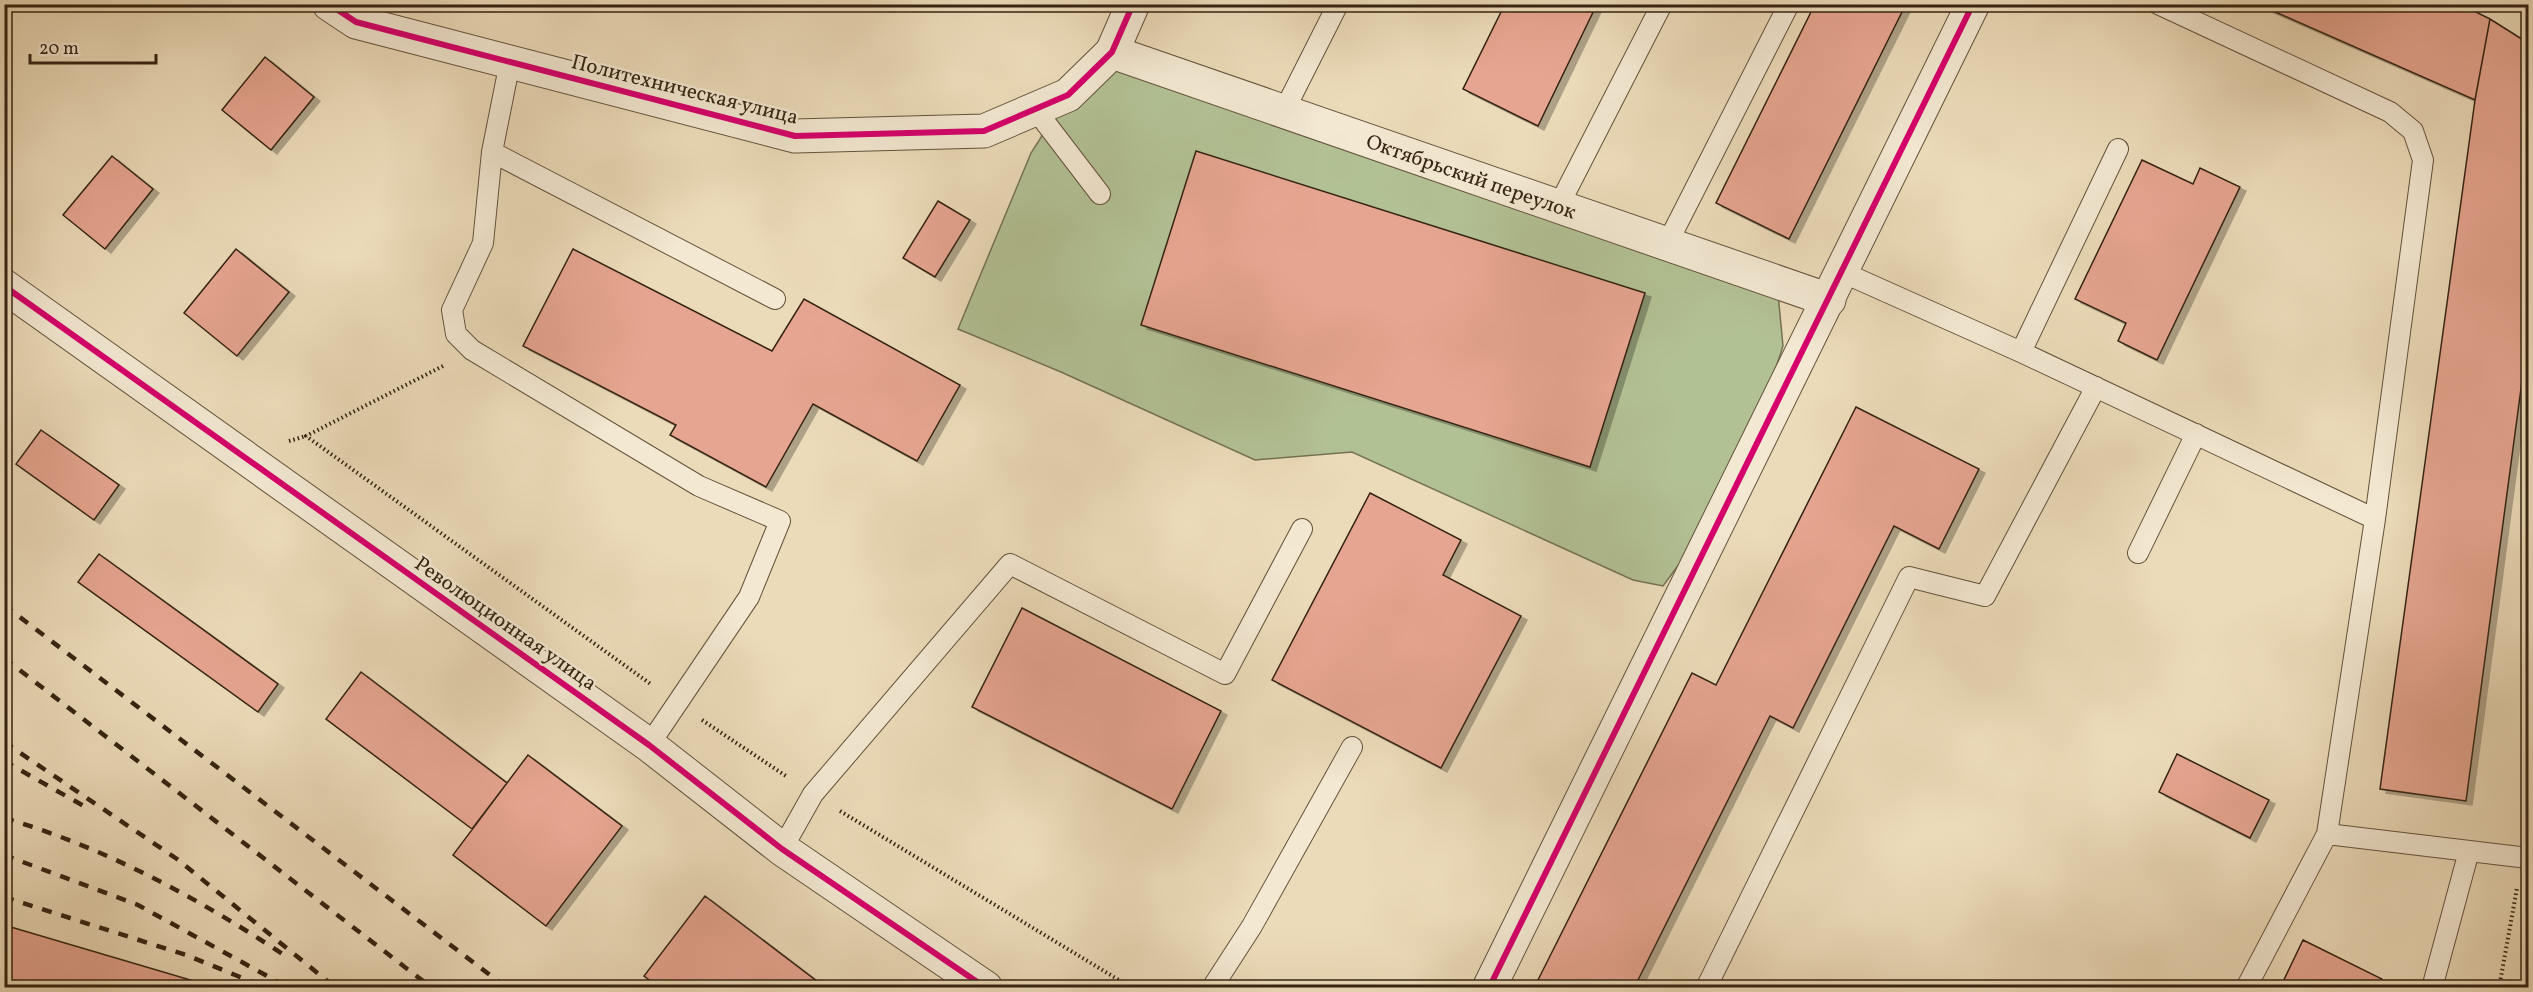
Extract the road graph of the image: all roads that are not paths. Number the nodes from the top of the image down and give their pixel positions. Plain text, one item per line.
1 (329, 4) edge
2 (1133, 4) edge
3 (1338, 4) edge
4 (1662, 4) edge
5 (1789, 4) edge
6 (1973, 4) edge
7 (2158, 4) edge
8 (1112, 52) junction
9 (510, 62) junction
10 (1035, 109) junction
11 (1284, 111) junction
12 (2118, 149) dead end
13 (492, 152) junction
14 (1100, 194) dead end
15 (1558, 207) junction
16 (1667, 244) junction
17 (4, 286) edge
18 (1835, 286) junction
19 (775, 299) dead end
20 (2021, 352) junction
21 (2096, 387) junction
22 (2196, 434) junction
23 (2375, 519) junction
24 (1302, 529) dead end
25 (2138, 554) dead end
26 (649, 745) junction
27 (1352, 747) dead end
28 (2327, 834) junction
29 (782, 849) junction
30 (2469, 851) junction
31 (2525, 858) edge
32 (986, 987) edge
33 (1212, 987) edge
34 (1489, 987) edge
35 (1706, 987) edge
36 (2246, 987) edge
37 (2432, 987) edge

1 - 9 street, Политехническая улица
2 - 8 street, Политехническая улица
3 - 11 lane
4 - 15 lane
5 - 16 lane
6 - 18 street
7 - 23 lane
8 - 10 street, Политехническая улица
8 - 11 street, Октябрьский переулок
9 - 10 street, Политехническая улица
9 - 13 lane
10 - 14 lane
11 - 15 street, Октябрьский переулок
12 - 20 lane
13 - 19 lane
13 - 26 lane
15 - 16 street, Октябрьский переулок
16 - 18 street, Октябрьский переулок
17 - 26 street, Революционная улица
18 - 20 lane
18 - 34 street
20 - 21 lane
21 - 22 lane
21 - 35 lane
22 - 23 lane
22 - 25 lane
23 - 28 lane
24 - 29 lane
26 - 29 street, Революционная улица
27 - 33 lane
28 - 30 lane
28 - 36 lane
29 - 32 street, Революционная улица
30 - 31 lane
30 - 37 lane

